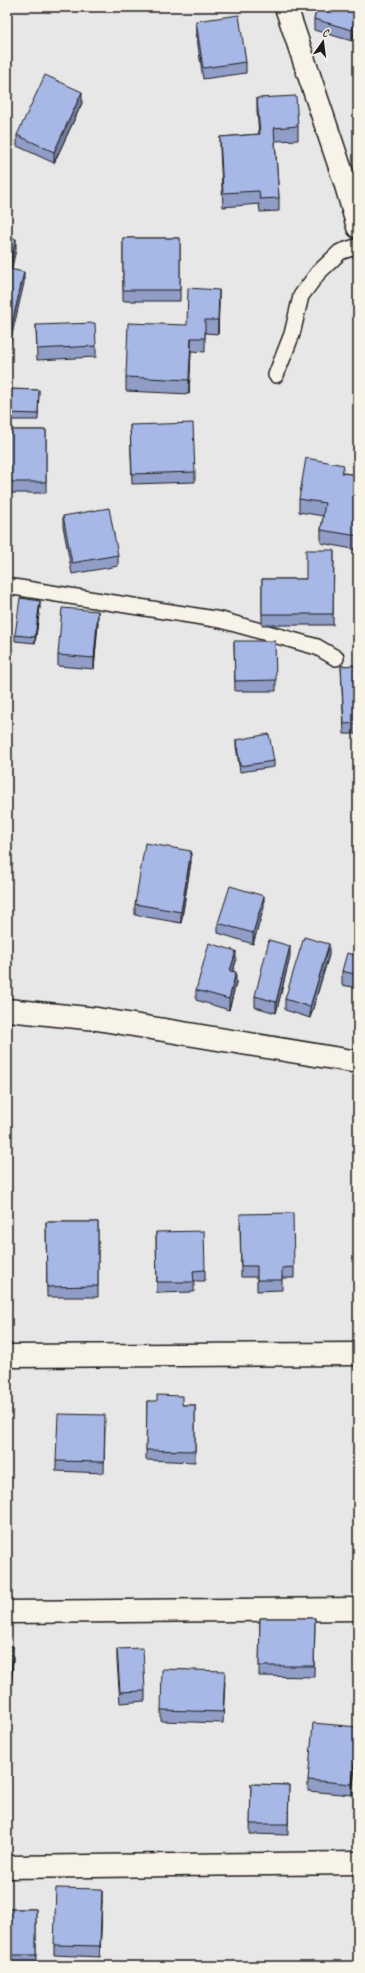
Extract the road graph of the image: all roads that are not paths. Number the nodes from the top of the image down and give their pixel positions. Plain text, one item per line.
1 (286, 7) edge
2 (358, 227) edge
3 (358, 246) edge
4 (276, 375) dead end
5 (7, 586) edge
6 (336, 658) dead end
7 (7, 1010) edge
8 (358, 1062) edge
9 (358, 1354) edge
10 (7, 1356) edge
11 (358, 1609) edge
12 (7, 1612) edge
13 (358, 1863) edge
14 (7, 1867) edge

1 - 2 street
3 - 4 lane
5 - 6 lane
7 - 8 street
9 - 10 street
11 - 12 street
13 - 14 street

